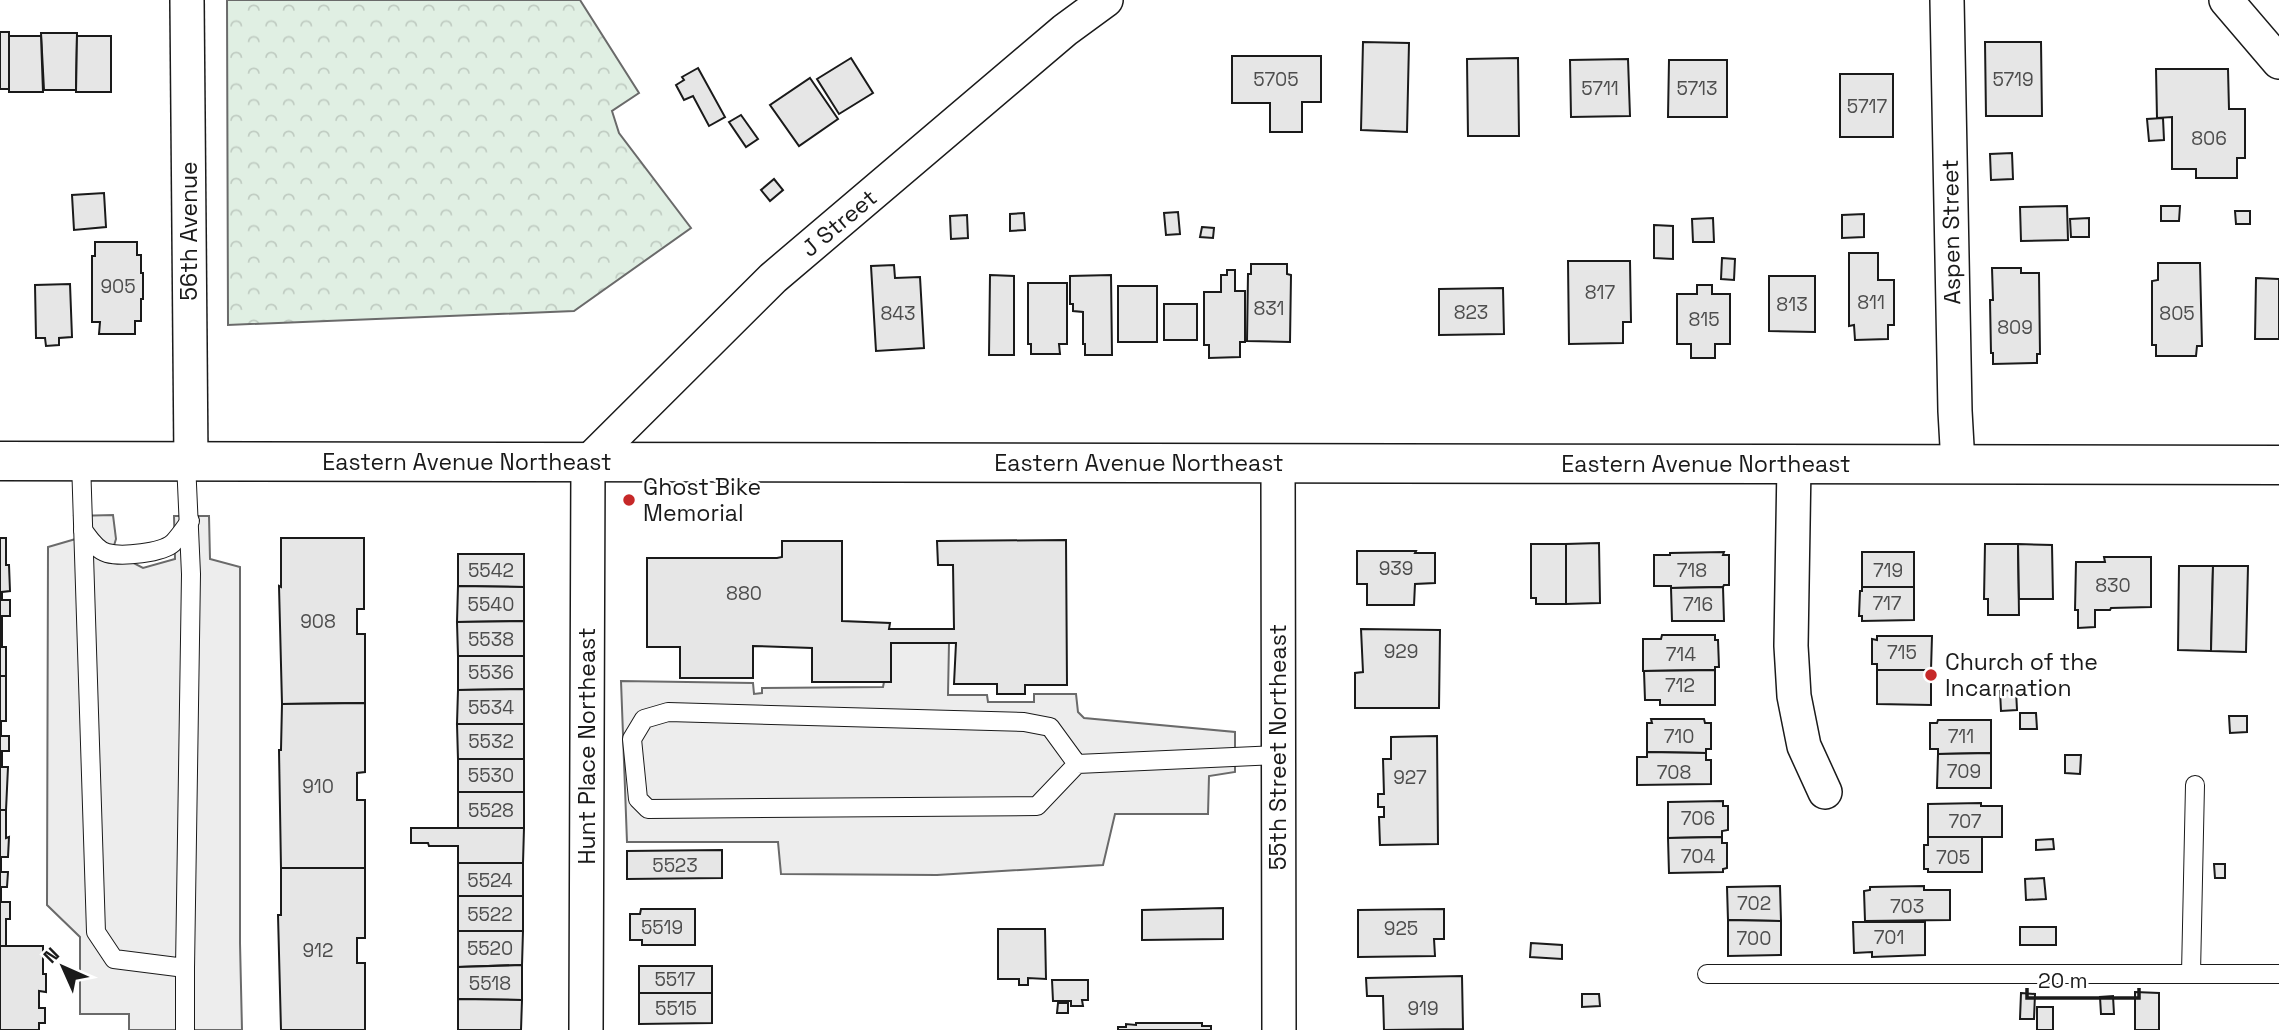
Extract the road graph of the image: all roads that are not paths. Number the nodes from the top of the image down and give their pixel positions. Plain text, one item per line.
1 (187, 0) edge
2 (1105, 0) edge
3 (1947, 0) edge
4 (2226, 0) edge
5 (2279, 62) edge
6 (0, 461) edge
7 (81, 461) junction
8 (189, 462) junction
9 (588, 462) junction
10 (1278, 463) junction
11 (1794, 464) junction
12 (1958, 464) junction
13 (2279, 465) edge
14 (190, 521) junction
15 (83, 530) junction
16 (1278, 755) junction
17 (1077, 764) junction
18 (2195, 785) dead end
19 (1825, 792) dead end
20 (185, 968) junction
21 (2192, 973) junction
22 (1707, 974) dead end
23 (2279, 974) edge
24 (185, 1030) edge
25 (586, 1030) edge
26 (1279, 1030) edge

1 - 8 street, 56th Avenue
2 - 9 street, J Street
3 - 12 street, Aspen Street
4 - 5 street
6 - 7 main road, Eastern Avenue Northeast
7 - 8 main road, Eastern Avenue Northeast
7 - 15 lane
8 - 9 main road, Eastern Avenue Northeast
8 - 14 lane
9 - 10 main road, Eastern Avenue Northeast
9 - 25 street, Hunt Place Northeast
10 - 11 main road, Eastern Avenue Northeast
10 - 16 street, 55th Street Northeast
11 - 12 main road, Eastern Avenue Northeast
11 - 19 street
12 - 13 main road, Eastern Avenue Northeast
14 - 15 lane
14 - 20 lane
15 - 20 lane
16 - 17 lane
16 - 26 street, 55th Street Northeast
17 - 17 lane
18 - 21 lane
20 - 24 lane
21 - 22 lane
21 - 23 lane

